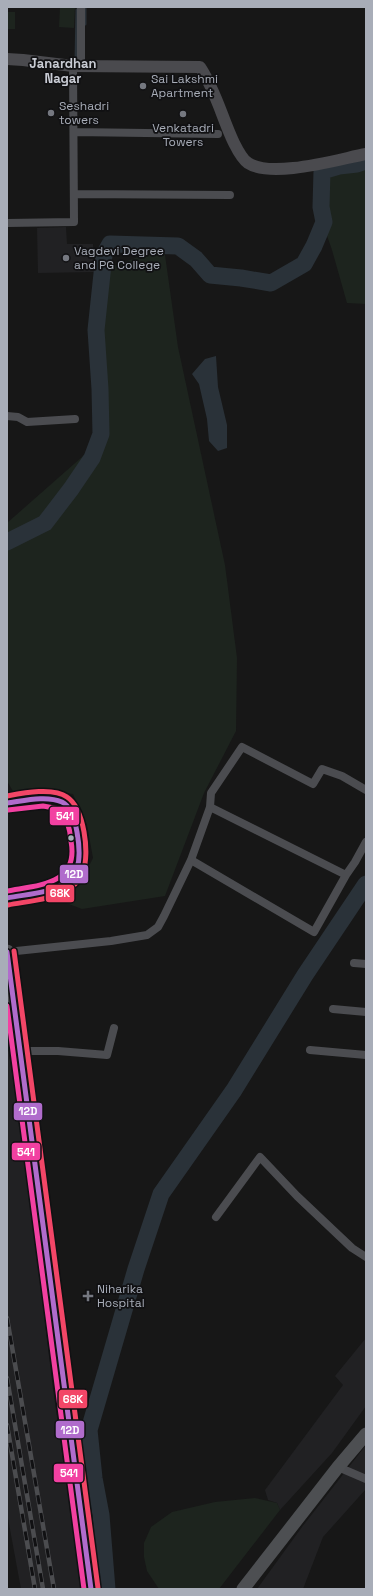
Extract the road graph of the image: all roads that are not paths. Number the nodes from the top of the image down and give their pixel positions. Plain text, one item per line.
1 (81, 7) edge
2 (7, 59) edge
3 (77, 66) junction
4 (74, 132) junction
5 (218, 134) dead end
6 (366, 154) edge
7 (74, 194) junction
8 (230, 195) dead end
9 (7, 223) edge
10 (7, 416) edge
11 (75, 419) dead end
12 (366, 790) edge
13 (210, 807) junction
14 (366, 842) edge
15 (191, 860) junction
16 (346, 874) junction
17 (7, 952) edge
18 (354, 963) dead end
19 (366, 964) edge
20 (333, 1009) dead end
21 (366, 1012) edge
22 (114, 1028) dead end
23 (310, 1050) dead end
24 (20, 1051) junction
25 (366, 1055) edge
26 (216, 1217) dead end
27 (366, 1257) edge
28 (366, 1434) edge
29 (338, 1467) junction
30 (366, 1479) edge
31 (90, 1589) edge
32 (243, 1589) edge

1 - 3 street
2 - 3 street
3 - 4 street
3 - 6 street
4 - 5 street
4 - 7 street
7 - 8 street
7 - 9 street
10 - 11 street
12 - 13 street
13 - 15 street
13 - 16 street
14 - 16 street
15 - 16 street
15 - 17 street
17 - 24 highway
18 - 19 street
20 - 21 street
22 - 24 street
23 - 25 street
24 - 31 highway
26 - 27 street
28 - 29 main road
29 - 30 street
29 - 32 main road

